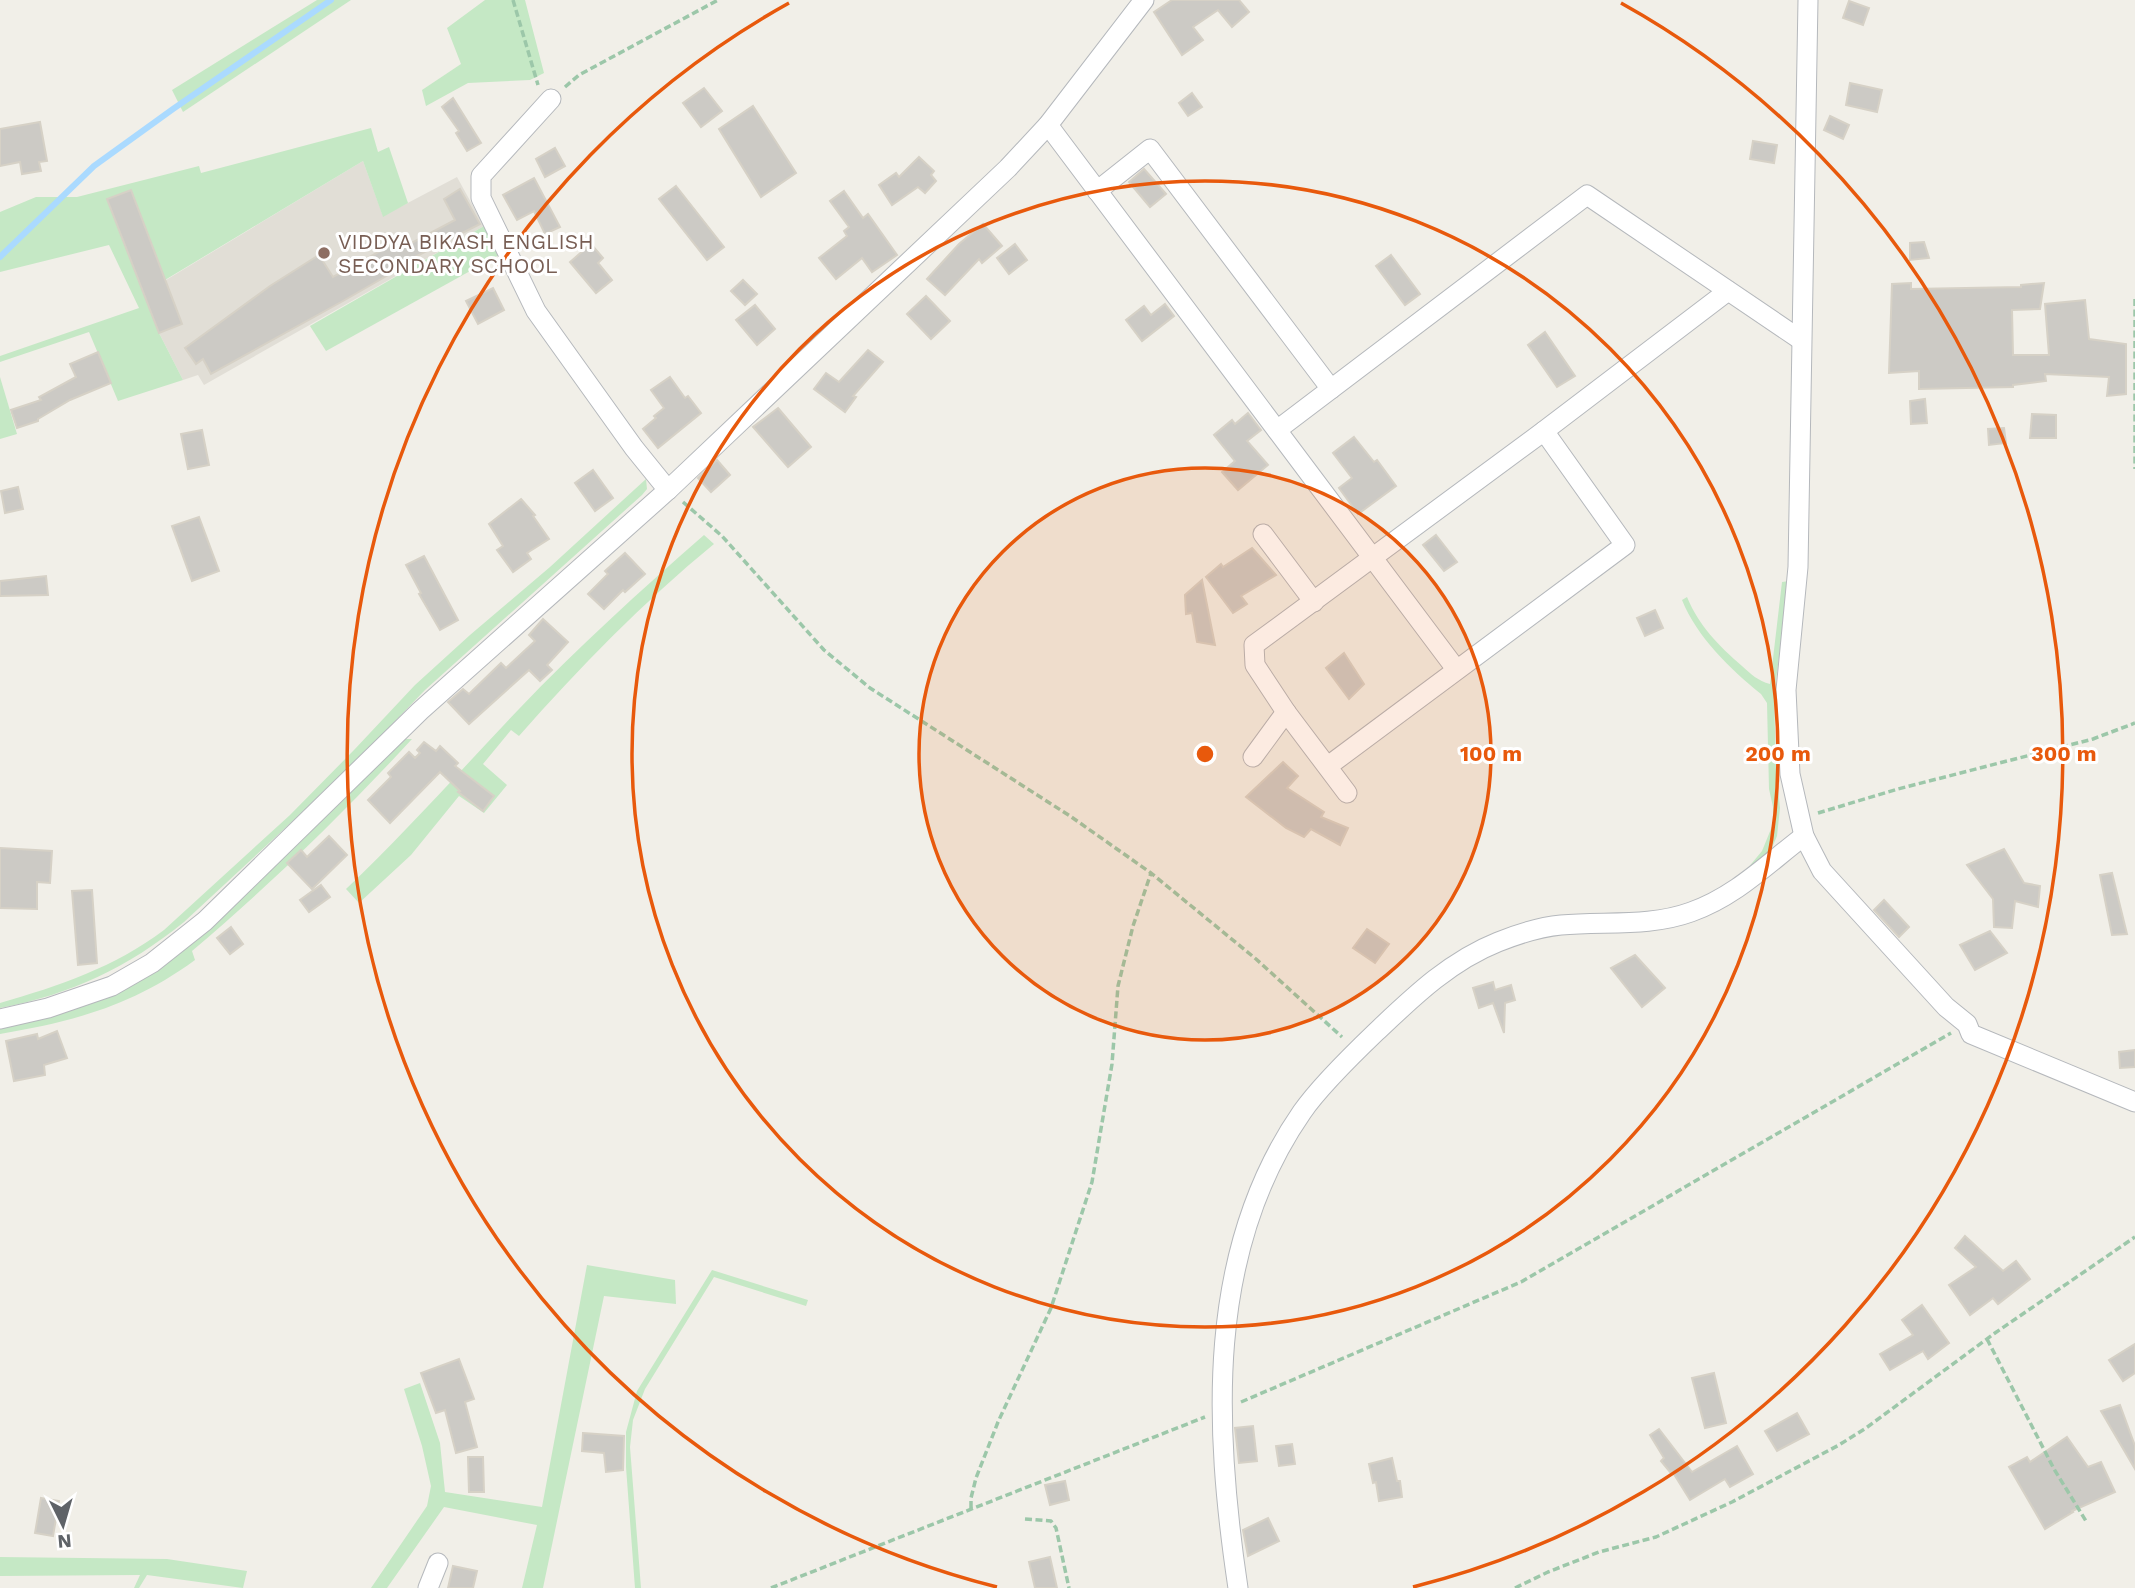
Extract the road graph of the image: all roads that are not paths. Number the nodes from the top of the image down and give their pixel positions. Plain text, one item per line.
1 (1144, 0) edge
2 (1808, 0) edge
3 (548, 103) road end
4 (1048, 125) junction
5 (1097, 191) junction
6 (1728, 291) junction
7 (1801, 340) junction
8 (1331, 389) junction
9 (1277, 430) junction
10 (1544, 431) junction
11 (668, 490) junction
12 (1263, 534) dead end
13 (1373, 556) junction
14 (1314, 602) junction
15 (1456, 669) junction
16 (1286, 712) junction
17 (1253, 757) dead end
18 (1328, 766) junction
19 (1347, 793) dead end
20 (1804, 836) junction
21 (0, 1019) edge
22 (2135, 1102) edge
23 (438, 1563) dead end
24 (428, 1588) edge
25 (1238, 1588) edge

1 - 4 street
2 - 7 street
3 - 11 street
4 - 5 street
4 - 11 street
5 - 8 street
5 - 9 street
6 - 7 street
6 - 8 street
6 - 10 street
7 - 20 street
8 - 9 street
9 - 13 street
10 - 13 street
10 - 15 street
11 - 21 street
12 - 14 street
13 - 14 street
13 - 15 street
14 - 16 street
15 - 18 street
16 - 17 street
16 - 18 street
18 - 19 street
20 - 22 street
20 - 25 street
23 - 24 street

